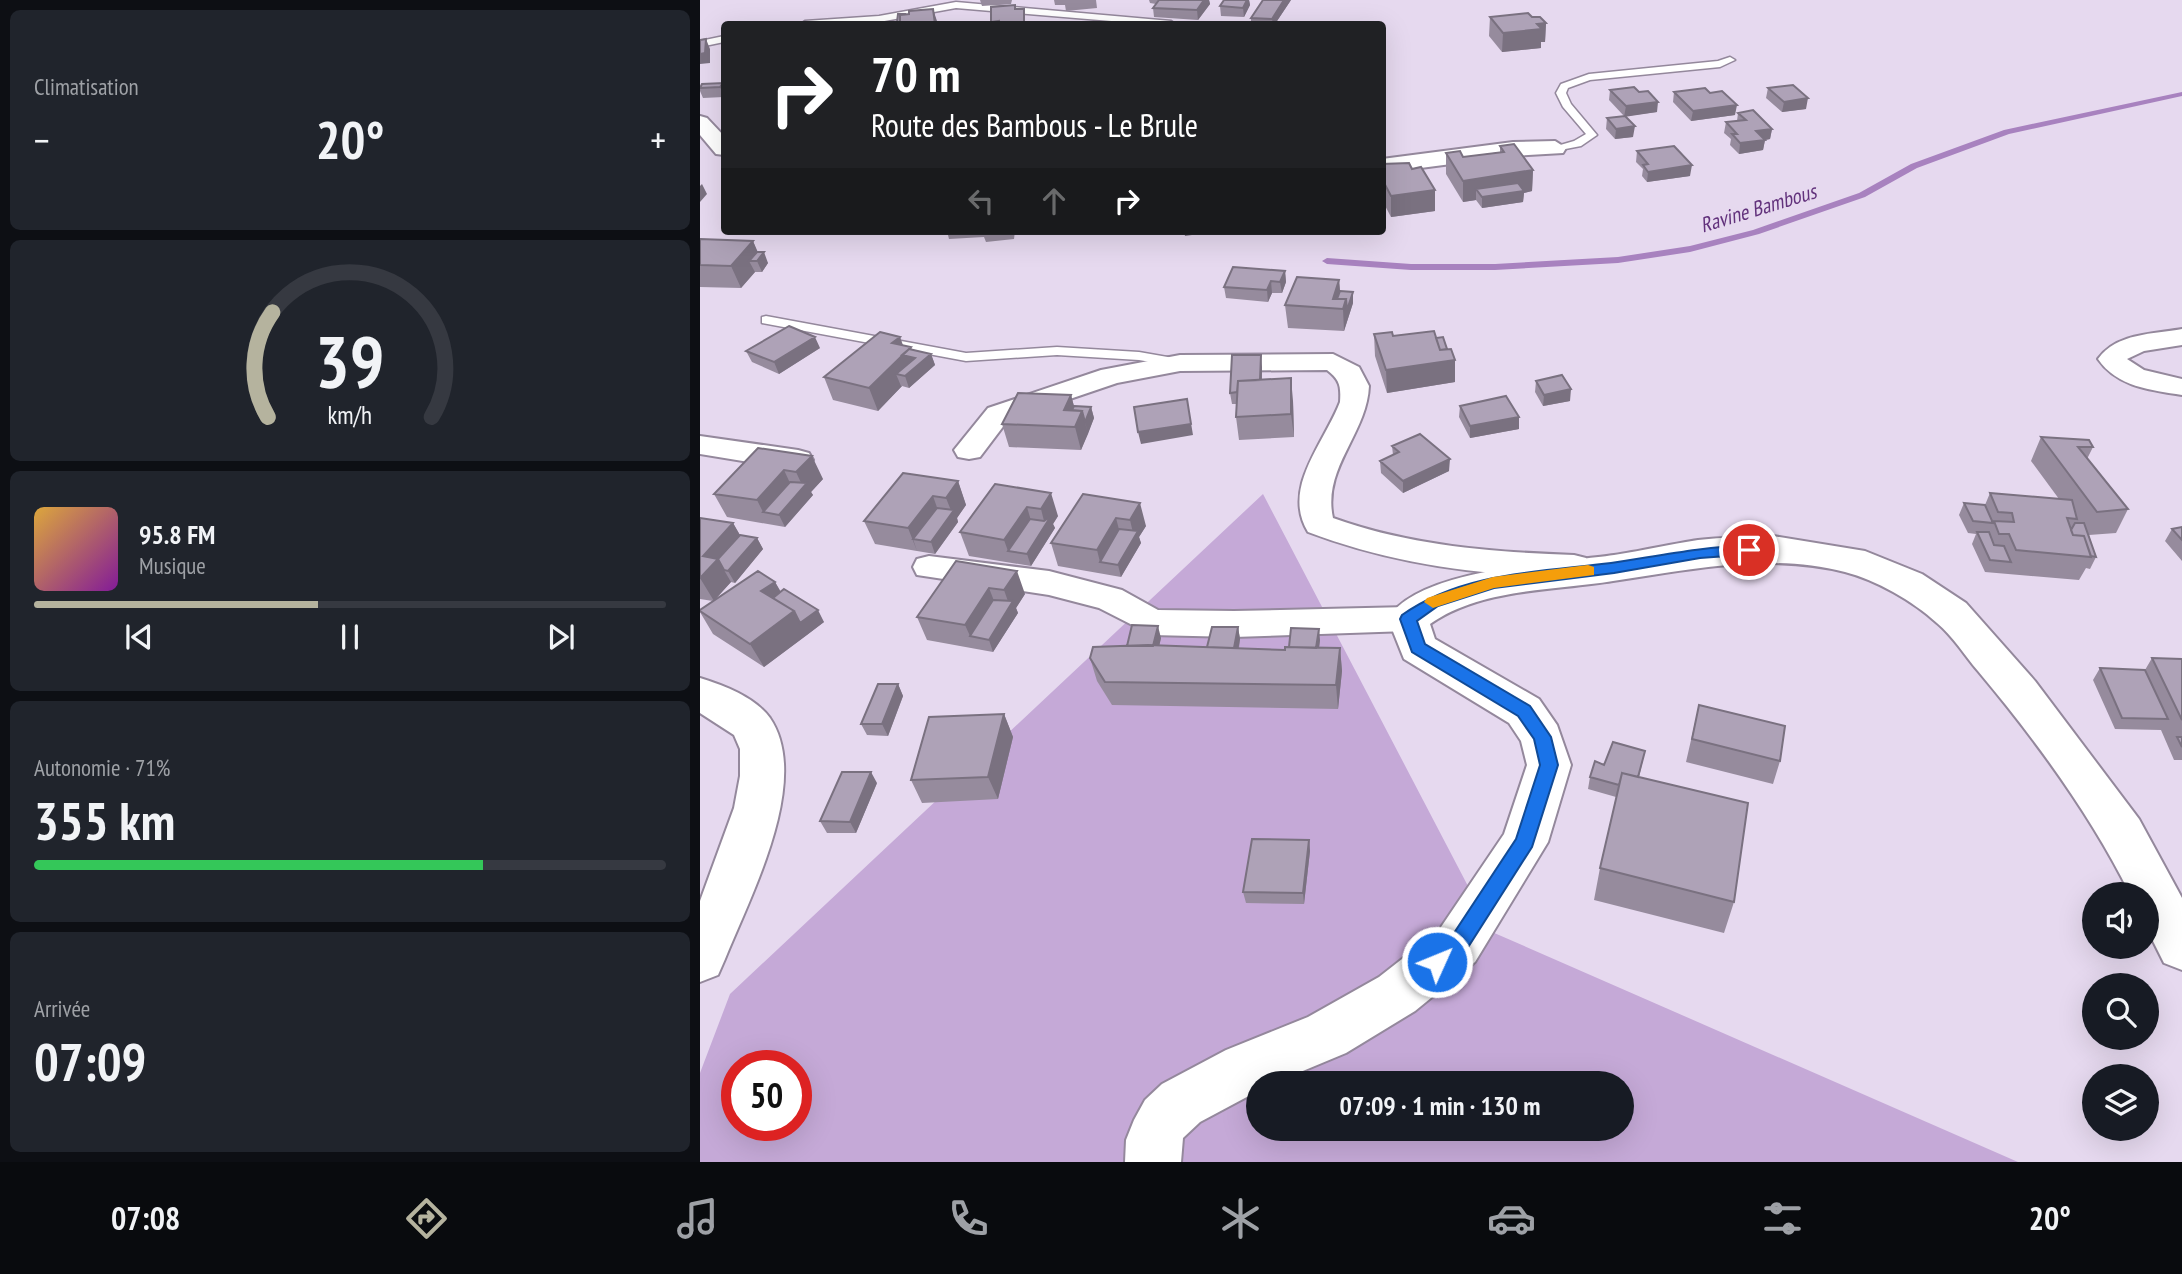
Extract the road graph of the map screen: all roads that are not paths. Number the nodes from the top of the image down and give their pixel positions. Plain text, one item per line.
1 (850, 21) edge
2 (1137, 21) edge
3 (721, 40) edge
4 (700, 44) edge
5 (1730, 60) dead end
6 (700, 122) edge
7 (721, 146) edge
8 (1555, 148) joint
9 (1386, 165) edge
10 (766, 320) dead end
11 (2182, 337) edge
12 (1180, 363) junction
13 (2182, 387) edge
14 (700, 445) edge
15 (969, 450) dead end
16 (814, 464) edge
17 (929, 567) dead end
18 (1614, 568) junction
19 (1408, 619) junction
20 (700, 694) edge
21 (2182, 947) edge
22 (700, 959) edge
23 (1153, 1162) edge

1 - 2 lane
3 - 4 lane
5 - 8 lane
6 - 7 street
8 - 9 street
10 - 12 lane
11 - 13 street
12 - 15 street
12 - 18 street
14 - 16 street
17 - 19 street
18 - 19 main road
18 - 21 main road
19 - 23 main road
20 - 22 main road

